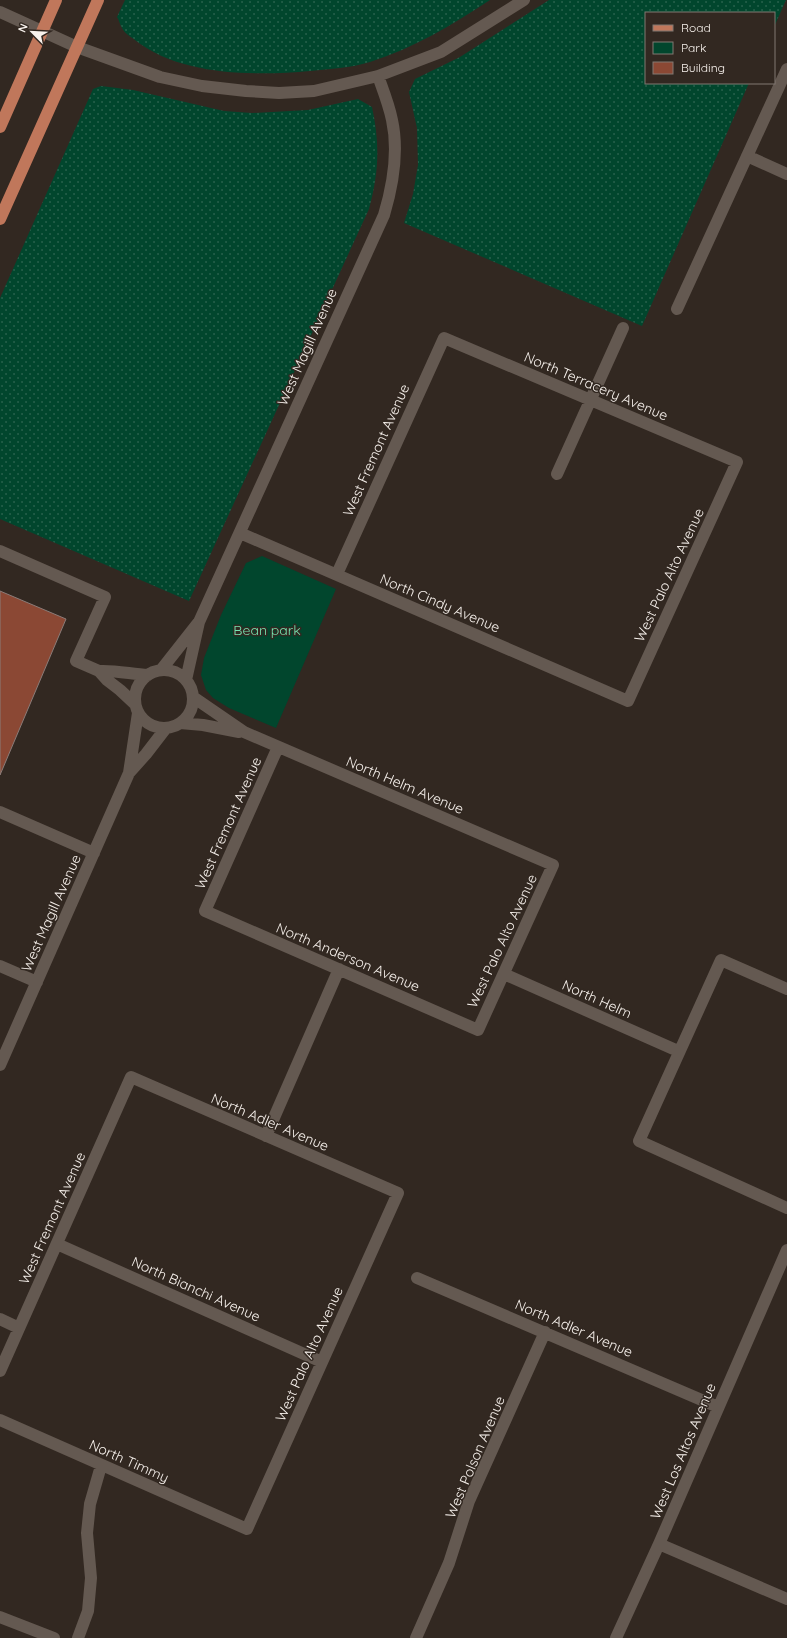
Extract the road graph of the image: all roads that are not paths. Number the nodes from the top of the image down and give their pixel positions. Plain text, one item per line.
1 (56, 0) edge
2 (98, 0) edge
3 (524, 0) edge
4 (0, 12) edge
5 (42, 31) junction
6 (77, 47) junction
7 (787, 69) edge
8 (378, 76) junction
9 (0, 127) edge
10 (747, 156) junction
11 (787, 174) edge
12 (0, 219) edge
13 (677, 309) dead end
14 (623, 328) dead end
15 (444, 338) joint
16 (591, 400) junction
17 (737, 462) joint
18 (558, 474) dead end
19 (240, 533) junction
20 (0, 551) edge
21 (337, 574) junction
22 (199, 622) junction
23 (161, 670) junction
24 (99, 671) junction
25 (148, 675) junction
26 (186, 680) junction
27 (193, 697) junction
28 (628, 701) joint
29 (136, 708) junction
30 (180, 724) junction
31 (166, 728) junction
32 (244, 732) junction
33 (278, 747) junction
34 (130, 773) junction
35 (0, 812) edge
36 (94, 853) junction
37 (553, 865) joint
38 (205, 911) joint
39 (0, 966) edge
40 (338, 969) junction
41 (504, 974) junction
42 (37, 982) junction
43 (787, 989) edge
44 (478, 1030) joint
45 (678, 1051) junction
46 (0, 1065) edge
47 (131, 1077) joint
48 (266, 1136) junction
49 (398, 1193) joint
50 (787, 1208) edge
51 (57, 1244) junction
52 (787, 1250) edge
53 (417, 1278) dead end
54 (0, 1319) edge
55 (19, 1328) junction
56 (545, 1332) junction
57 (322, 1362) junction
58 (0, 1371) edge
59 (718, 1407) junction
60 (0, 1420) edge
61 (101, 1466) junction
62 (247, 1529) joint
63 (659, 1544) junction
64 (787, 1599) edge
65 (0, 1617) edge
66 (54, 1638) edge
67 (78, 1638) edge
68 (416, 1638) edge
69 (616, 1638) edge

1 - 5 main road
2 - 6 main road
3 - 8 street
4 - 5 street
5 - 6 street
5 - 9 main road
6 - 8 street
6 - 12 main road
7 - 10 street
8 - 19 street, West Magill Avenue
10 - 11 street
10 - 13 street
14 - 16 street
15 - 16 street, North Terracery Avenue
15 - 21 street, West Fremont Avenue
16 - 17 street, North Terracery Avenue
16 - 18 street
17 - 28 street, West Palo Alto Avenue
19 - 21 street, North Cindy Avenue
19 - 22 street, West Magill Avenue
20 - 24 street
21 - 28 street, North Cindy Avenue
22 - 23 street, West Magill Avenue
22 - 26 street, West Magill Avenue
23 - 25 street
23 - 26 street
24 - 25 street
24 - 29 street
25 - 29 street
26 - 27 street
27 - 30 street
27 - 32 street, North Helm Avenue
29 - 31 street
29 - 34 street, West Magill Avenue
30 - 31 street
30 - 32 street, North Helm Avenue
31 - 34 street, West Magill Avenue
32 - 33 street, North Helm Avenue
33 - 37 street, North Helm Avenue
33 - 38 street, West Fremont Avenue
34 - 36 street, West Magill Avenue
35 - 36 street
36 - 42 street, West Magill Avenue
37 - 41 street, West Palo Alto Avenue
38 - 40 street, North Anderson Avenue
39 - 42 street
40 - 44 street, North Anderson Avenue
40 - 48 street
41 - 44 street, West Palo Alto Avenue
41 - 45 street, North Helm
42 - 46 street, West Magill Avenue
43 - 45 street
45 - 50 street
47 - 48 street, North Adler Avenue
47 - 51 street, West Fremont Avenue
48 - 49 street, North Adler Avenue
49 - 57 street, West Palo Alto Avenue
51 - 55 street, West Fremont Avenue
51 - 57 street, North Bianchi Avenue
52 - 59 street, West Los Altos Avenue
53 - 56 street, North Adler Avenue
54 - 55 street
55 - 58 street, West Fremont Avenue
56 - 59 street, North Adler Avenue
56 - 68 street, West Polson Avenue
57 - 62 street, West Palo Alto Avenue
59 - 63 street, West Los Altos Avenue
60 - 61 street, North Timmy
61 - 62 street, North Timmy
61 - 67 street
63 - 64 street
63 - 69 street, West Los Altos Avenue
65 - 66 street

